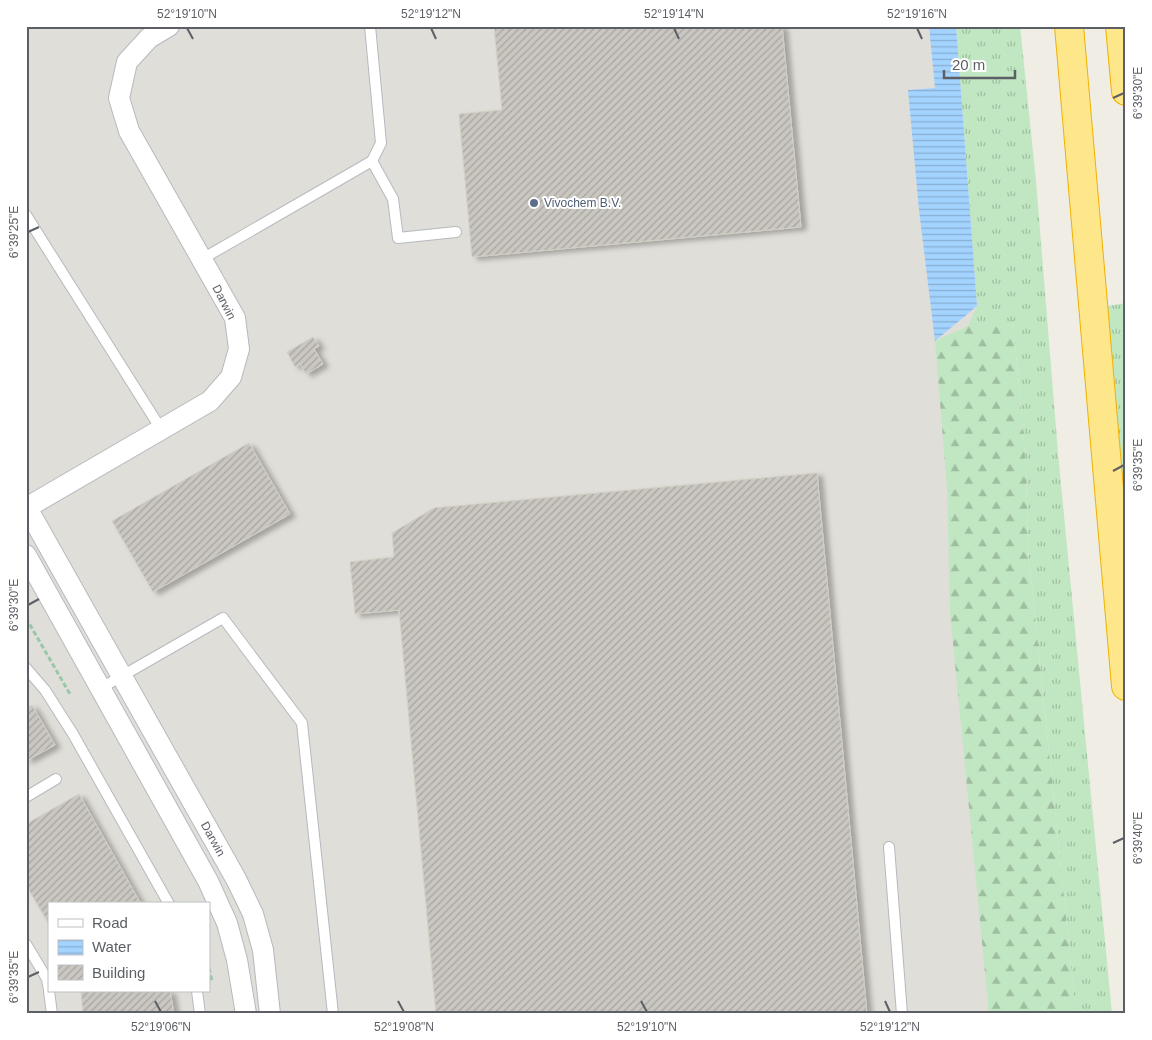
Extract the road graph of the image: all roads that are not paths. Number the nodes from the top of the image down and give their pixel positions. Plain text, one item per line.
1 (169, 26) edge
2 (370, 26) edge
3 (1069, 26) edge
4 (1120, 26) edge
5 (1126, 91) edge
6 (372, 161) junction
7 (26, 215) edge
8 (456, 232) dead end
9 (202, 259) junction
10 (161, 429) junction
11 (27, 508) edge
12 (26, 555) edge
13 (26, 668) edge
14 (122, 677) junction
15 (1126, 686) edge
16 (101, 688) junction
17 (56, 779) dead end
18 (26, 797) edge
19 (889, 847) dead end
20 (167, 902) edge
21 (26, 944) edge
22 (48, 985) edge
23 (49, 992) edge
24 (197, 992) edge
25 (52, 1014) edge
26 (200, 1014) edge
27 (246, 1014) edge
28 (270, 1014) edge
29 (332, 1014) edge
30 (902, 1014) edge

1 - 9 street, Darwin
2 - 6 lane
3 - 15 highway
4 - 5 highway
6 - 8 lane
6 - 9 lane
7 - 10 lane
9 - 10 street, Darwin
10 - 11 street, Darwin
11 - 14 street, Darwin
12 - 16 street, Darwin
13 - 20 lane
14 - 16 lane
14 - 28 street, Darwin
14 - 29 lane
16 - 27 street, Darwin
17 - 18 lane
19 - 30 lane
21 - 22 lane
23 - 25 lane
24 - 26 lane

